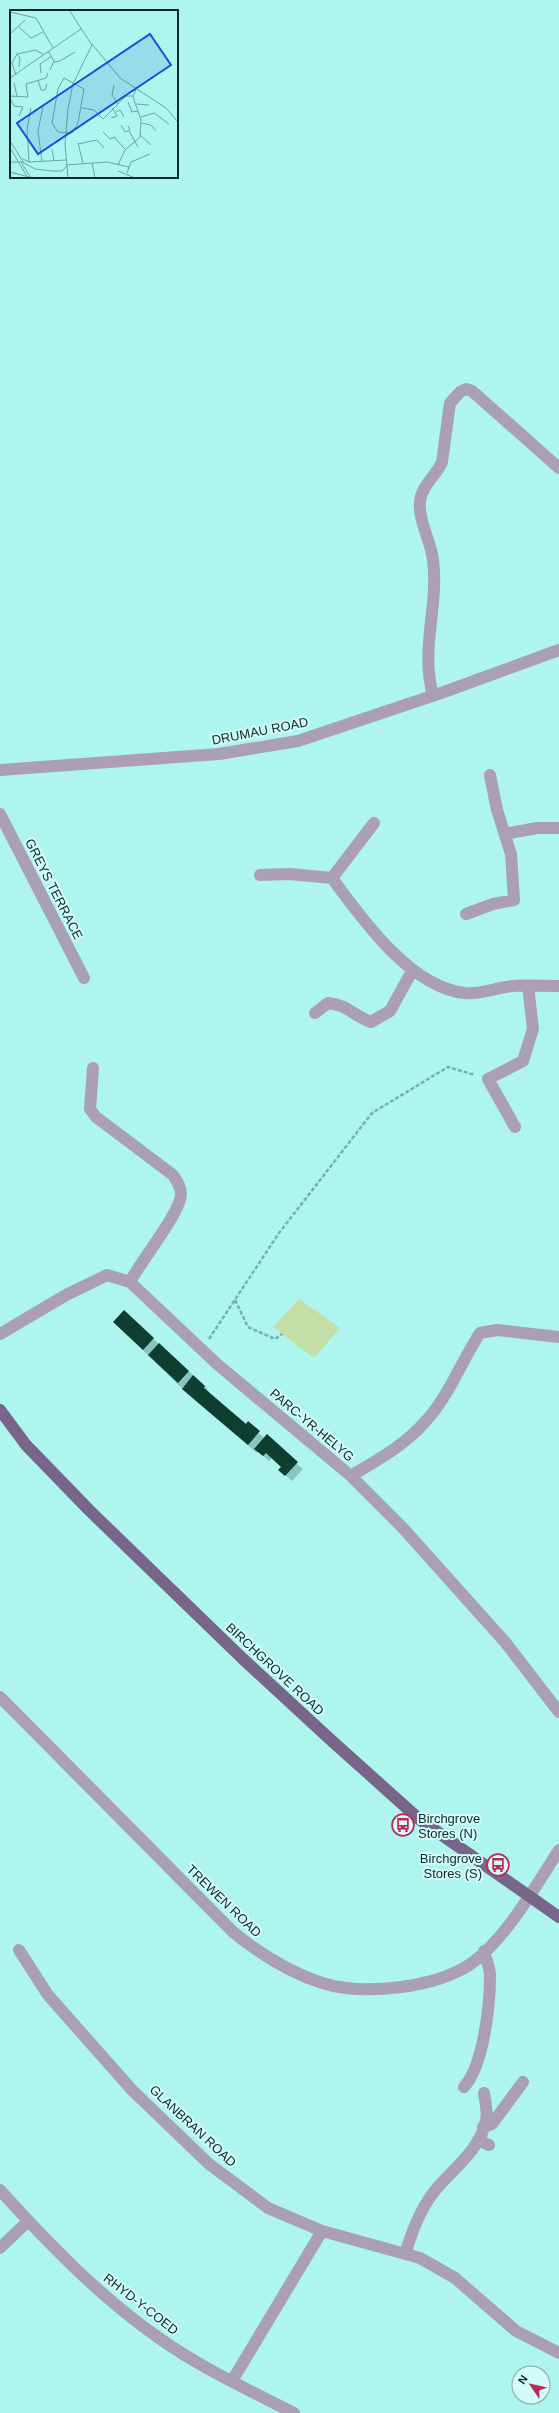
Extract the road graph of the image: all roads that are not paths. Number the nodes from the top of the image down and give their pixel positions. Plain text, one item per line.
1 (559, 468) edge
2 (559, 650) edge
3 (433, 696) junction
4 (0, 770) edge
5 (490, 775) dead end
6 (0, 814) edge
7 (374, 823) dead end
8 (559, 828) edge
9 (505, 834) junction
10 (260, 875) dead end
11 (332, 878) junction
12 (466, 914) dead end
13 (412, 971) junction
14 (84, 978) dead end
15 (528, 986) junction
16 (559, 986) edge
17 (315, 1013) dead end
18 (93, 1068) dead end
19 (516, 1127) dead end
20 (130, 1282) junction
21 (0, 1334) edge
22 (559, 1337) edge
23 (0, 1410) edge
24 (351, 1476) junction
25 (0, 1697) edge
26 (559, 1712) edge
27 (559, 1850) edge
28 (529, 1895) junction
29 (559, 1917) edge
30 (20, 1950) dead end
31 (484, 1951) junction
32 (523, 2082) dead end
33 (464, 2087) dead end
34 (484, 2093) dead end
35 (485, 2123) junction
36 (478, 2140) junction
37 (489, 2145) dead end
38 (0, 2190) edge
39 (28, 2221) junction
40 (322, 2231) junction
41 (0, 2248) edge
42 (405, 2254) junction
43 (559, 2353) edge
44 (232, 2381) junction
45 (294, 2413) edge

1 - 3 street
2 - 3 street, DRUMAU ROAD
3 - 4 street, DRUMAU ROAD
5 - 9 street
6 - 14 street, GREYS TERRACE
7 - 11 street
8 - 9 street
9 - 12 street
10 - 11 street
11 - 13 street
13 - 15 street
13 - 17 street
15 - 16 street
15 - 19 street
18 - 20 street
20 - 21 street, PARC-YR-HELYG
20 - 24 street, PARC-YR-HELYG
22 - 24 street
23 - 28 main road, BIRCHGROVE ROAD
24 - 26 street, PARC-YR-HELYG
25 - 31 street, TREWEN ROAD
27 - 28 street
28 - 29 main road, BIRCHGROVE ROAD
28 - 31 street, TREWEN ROAD
30 - 40 street, GLANBRAN ROAD
31 - 33 street
32 - 35 street
34 - 35 street
35 - 36 street
36 - 37 street
36 - 42 street
38 - 39 street, RHYD-Y-COED
39 - 41 street
39 - 44 street, RHYD-Y-COED
40 - 42 street, GLANBRAN ROAD
40 - 44 street
42 - 43 street, GLANBRAN ROAD
44 - 45 street, RHYD-Y-COED

